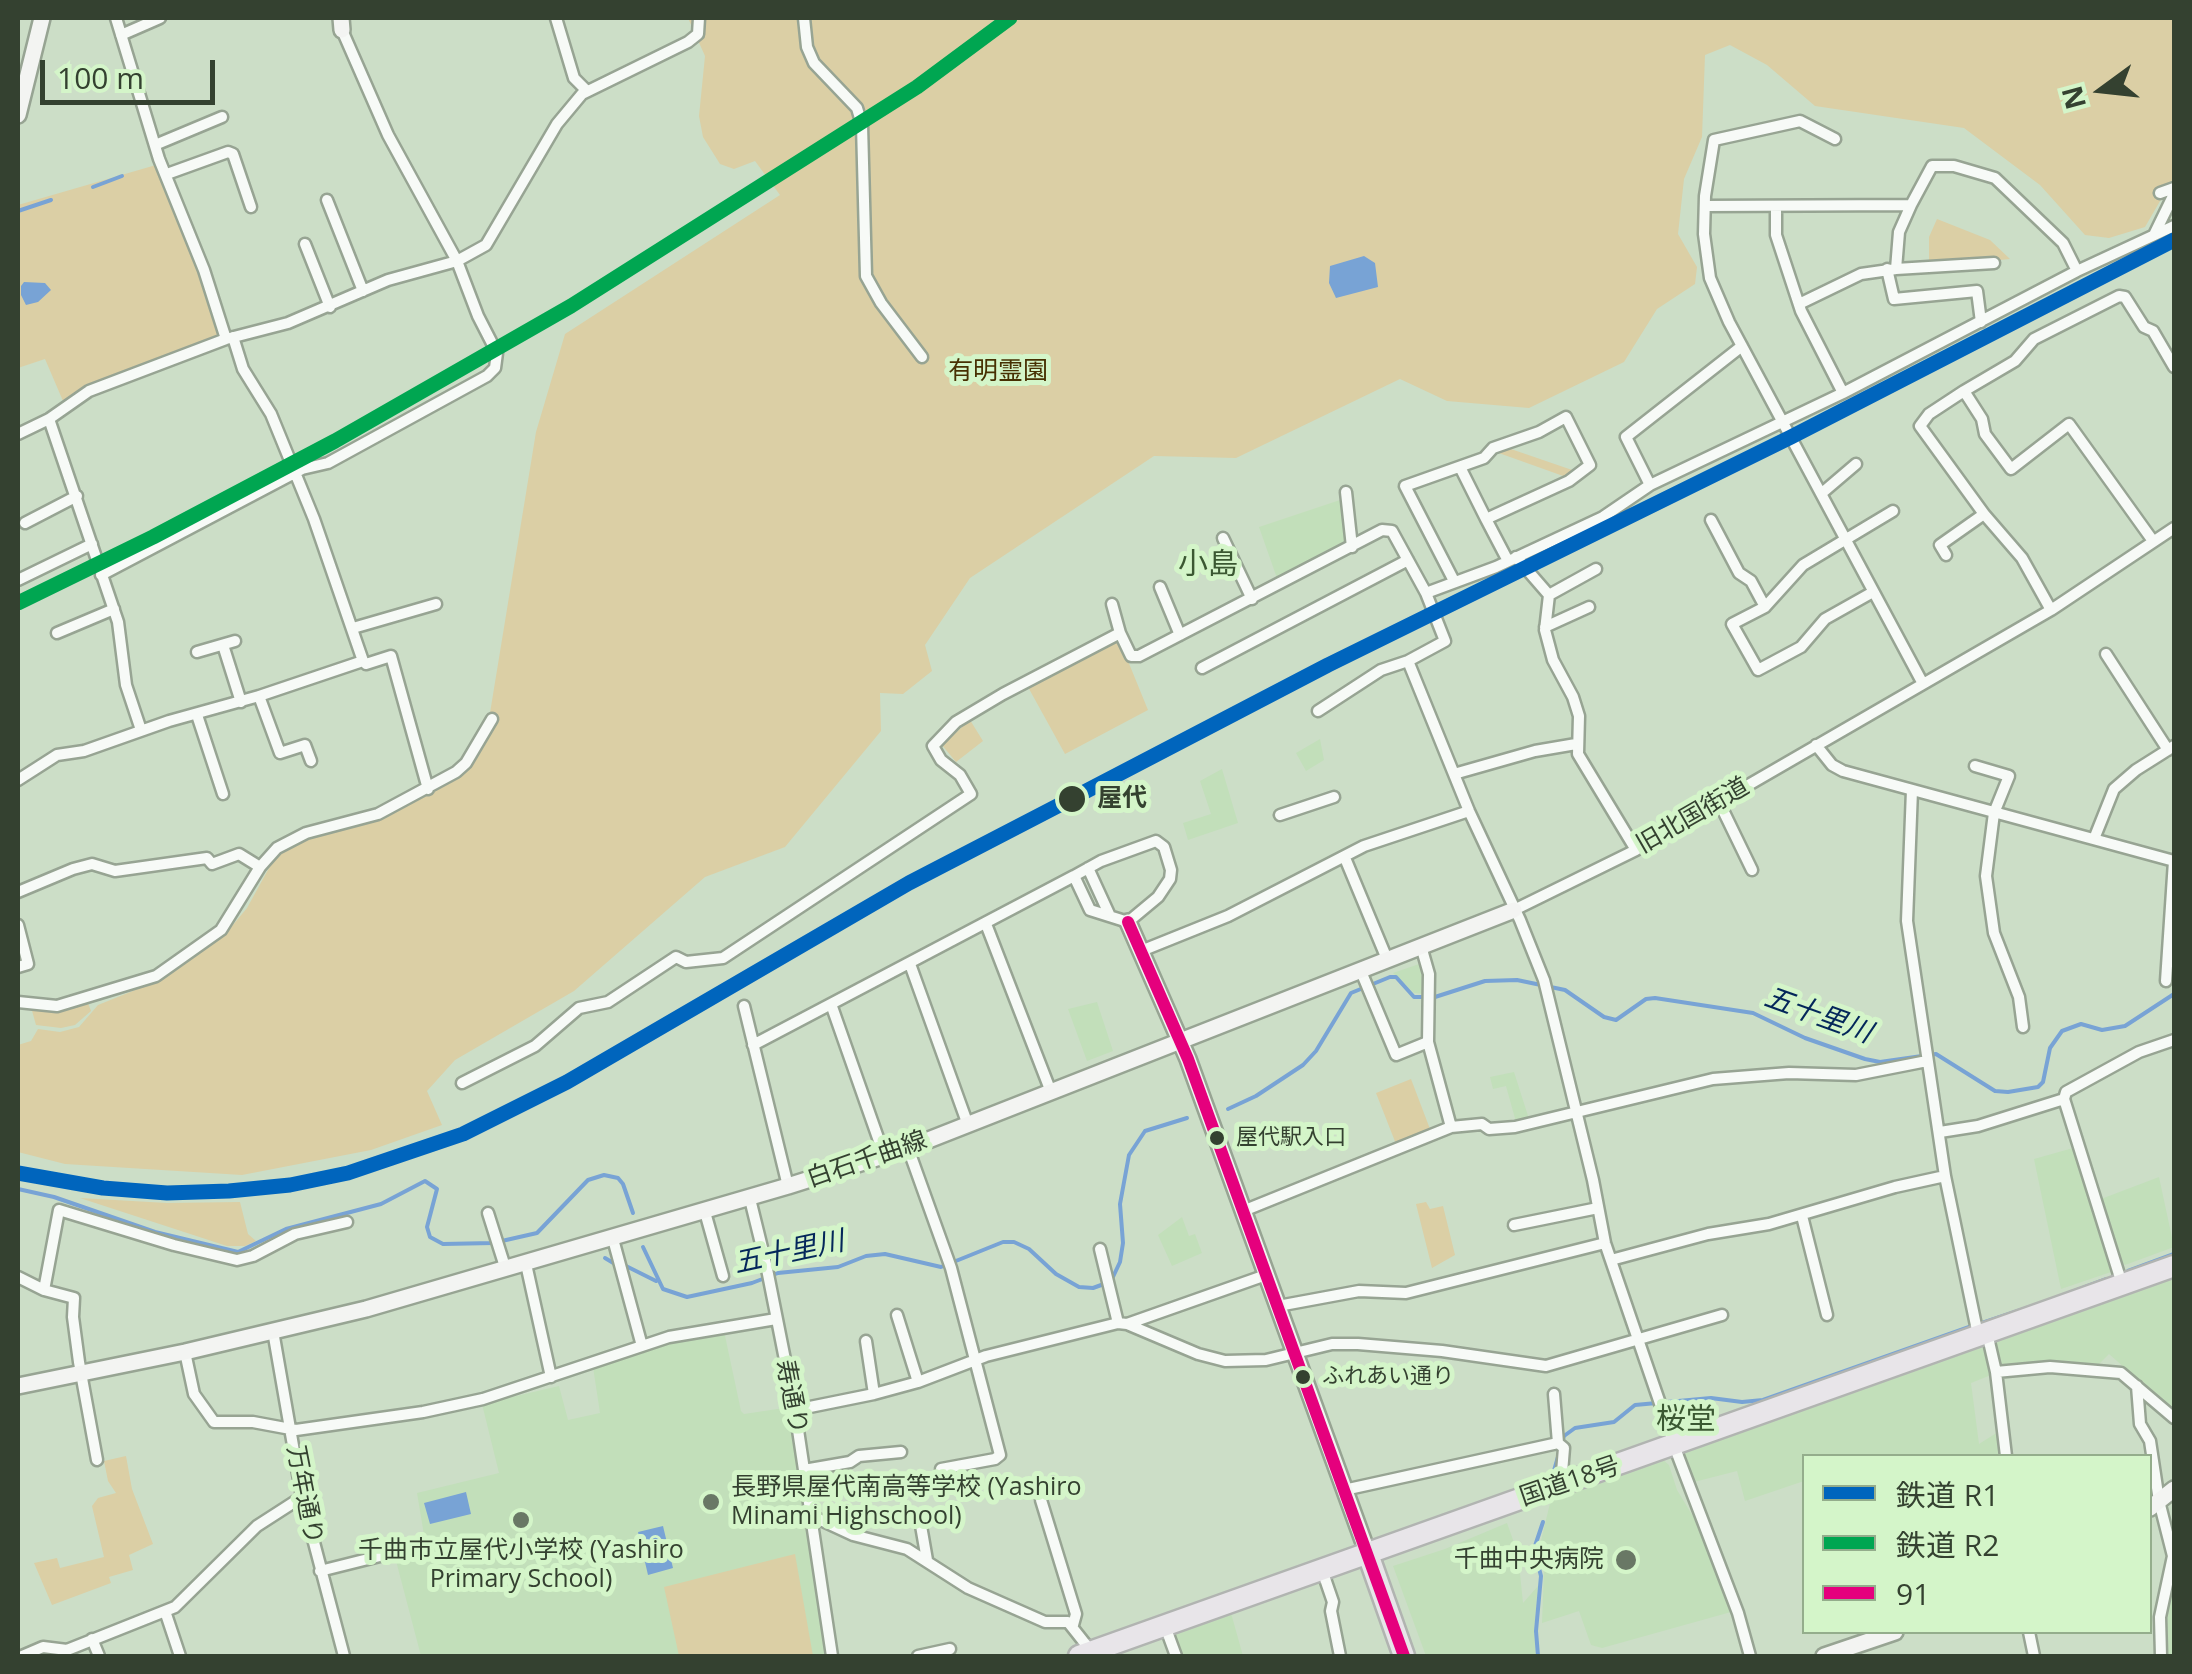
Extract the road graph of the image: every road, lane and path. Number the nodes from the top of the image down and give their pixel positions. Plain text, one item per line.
1 (42, 18) edge
2 (116, 18) edge
3 (160, 18) edge
4 (556, 18) edge
5 (699, 18) edge
6 (804, 18) edge
7 (342, 24) edge
8 (121, 36) junction
9 (587, 91) junction
10 (18, 116) edge
11 (222, 117) dead end
12 (1835, 139) dead end
13 (154, 145) junction
14 (167, 174) junction
15 (2174, 191) edge
16 (2160, 193) dead end
17 (328, 200) dead end
18 (1911, 205) junction
19 (1706, 206) junction
20 (251, 207) dead end
21 (1776, 207) junction
22 (2174, 226) edge
23 (2154, 236) junction
24 (305, 244) dead end
25 (457, 261) junction
26 (1994, 263) dead end
27 (1891, 269) junction
28 (2078, 272) junction
29 (364, 292) junction
30 (1799, 304) junction
31 (330, 306) junction
32 (1981, 322) junction
33 (230, 338) junction
34 (1742, 346) junction
35 (922, 357) dead end
36 (2174, 366) edge
37 (1964, 391) junction
38 (1843, 394) junction
39 (49, 418) junction
40 (1785, 422) junction
41 (18, 434) edge
42 (1856, 464) dead end
43 (1460, 467) junction
44 (293, 473) junction
45 (1650, 486) junction
46 (1346, 492) dead end
47 (1822, 494) junction
48 (77, 496) junction
49 (1894, 511) dead end
50 (1984, 514) junction
51 (1486, 519) junction
52 (1711, 520) dead end
53 (25, 523) dead end
54 (2174, 528) edge
55 (1224, 538) dead end
56 (2153, 541) junction
57 (1845, 542) junction
58 (92, 544) junction
59 (1352, 547) junction
60 (1946, 555) dead end
61 (1512, 559) junction
62 (1408, 560) junction
63 (1596, 569) dead end
64 (101, 575) junction
65 (18, 580) edge
66 (1454, 580) junction
67 (1160, 587) dead end
68 (1426, 592) junction
69 (1873, 592) junction
70 (1549, 595) junction
71 (1252, 599) junction
72 (436, 604) dead end
73 (1112, 604) dead end
74 (1589, 607) dead end
75 (1764, 607) junction
76 (114, 609) junction
77 (2051, 610) junction
78 (1545, 627) junction
79 (353, 628) junction
80 (1120, 633) junction
81 (57, 634) dead end
82 (1180, 635) junction
83 (197, 652) dead end
84 (2106, 654) dead end
85 (364, 661) junction
86 (1408, 661) junction
87 (1202, 668) dead end
88 (1922, 682) junction
89 (259, 696) junction
90 (242, 702) junction
91 (1318, 711) dead end
92 (197, 715) junction
93 (492, 719) dead end
94 (141, 730) junction
95 (1576, 744) junction
96 (1816, 744) junction
97 (2171, 748) edge
98 (311, 761) dead end
99 (1975, 766) dead end
100 (1454, 774) junction
101 (18, 780) edge
102 (428, 789) junction
103 (1912, 790) junction
104 (223, 794) dead end
105 (1334, 797) dead end
106 (1720, 802) junction
107 (1469, 812) junction
108 (1994, 813) junction
109 (1280, 815) dead end
110 (2094, 839) junction
111 (1636, 850) junction
112 (1345, 858) junction
113 (2174, 861) edge
114 (260, 867) junction
115 (1088, 868) junction
116 (1752, 870) dead end
117 (1074, 876) junction
118 (18, 892) edge
119 (1514, 910) junction
120 (1110, 916) junction
121 (1128, 922) junction
122 (18, 924) edge
123 (986, 924) junction
124 (1421, 946) junction
125 (1141, 952) junction
126 (2171, 958) edge
127 (1387, 959) junction
128 (910, 964) junction
129 (18, 967) edge
130 (1365, 980) junction
131 (2166, 981) dead end
132 (18, 1002) edge
133 (831, 1004) junction
134 (744, 1006) dead end
135 (2022, 1027) dead end
136 (2174, 1040) edge
137 (1180, 1042) junction
138 (1428, 1042) junction
139 (753, 1044) junction
140 (1927, 1057) junction
141 (462, 1083) dead end
142 (1051, 1092) junction
143 (2064, 1099) junction
144 (1576, 1114) junction
145 (968, 1125) junction
146 (1451, 1128) junction
147 (1940, 1132) junction
148 (908, 1148) junction
149 (884, 1156) junction
150 (1946, 1176) junction
151 (788, 1186) junction
152 (750, 1198) junction
153 (1598, 1208) junction
154 (1243, 1211) junction
155 (704, 1212) junction
156 (488, 1213) dead end
157 (1802, 1216) junction
158 (346, 1222) dead end
159 (1514, 1225) dead end
160 (613, 1238) junction
161 (1605, 1243) junction
162 (1100, 1249) dead end
163 (1610, 1260) junction
164 (526, 1264) junction
165 (2174, 1266) edge
166 (506, 1270) junction
167 (1266, 1274) junction
168 (724, 1276) dead end
169 (18, 1277) edge
170 (2123, 1285) junction
171 (44, 1290) junction
172 (1278, 1306) junction
173 (897, 1315) dead end
174 (1828, 1315) dead end
175 (1722, 1316) dead end
176 (776, 1318) junction
177 (1122, 1324) junction
178 (274, 1331) junction
179 (1982, 1335) junction
180 (1637, 1339) junction
181 (866, 1342) dead end
182 (642, 1346) junction
183 (185, 1352) junction
184 (1295, 1354) junction
185 (976, 1360) junction
186 (1996, 1372) junction
187 (83, 1374) junction
188 (551, 1378) junction
189 (918, 1382) junction
190 (18, 1386) edge
191 (2137, 1386) junction
192 (874, 1394) junction
193 (1554, 1394) dead end
194 (795, 1410) junction
195 (2174, 1418) edge
196 (291, 1428) junction
197 (1561, 1445) junction
198 (1674, 1445) junction
199 (901, 1452) dead end
200 (2006, 1454) edge
201 (2151, 1454) edge
202 (97, 1460) dead end
203 (942, 1469) dead end
204 (804, 1470) junction
205 (2152, 1472) edge
206 (1561, 1486) junction
207 (2174, 1489) edge
208 (1344, 1490) junction
209 (302, 1497) junction
210 (1041, 1500) dead end
211 (2154, 1504) edge
212 (812, 1516) junction
213 (920, 1520) dead end
214 (412, 1548) dead end
215 (1368, 1554) junction
216 (928, 1560) junction
217 (320, 1570) junction
218 (1322, 1570) junction
219 (165, 1611) junction
220 (1073, 1625) junction
221 (1166, 1626) junction
222 (1889, 1634) edge
223 (92, 1640) junction
224 (950, 1649) dead end
225 (1089, 1655) edge
226 (22, 1656) edge
227 (98, 1656) edge
228 (180, 1656) edge
229 (344, 1656) edge
230 (832, 1656) edge
231 (918, 1656) edge
232 (1176, 1656) edge
233 (1340, 1656) edge
234 (1404, 1656) edge
235 (1750, 1656) edge
236 (1824, 1656) edge
237 (2161, 1656) edge

1 - 10 main road
2 - 8 street
3 - 8 street
4 - 9 street
5 - 9 street
6 - 35 street
7 - 25 street
8 - 13 street
9 - 25 street
11 - 13 street
12 - 19 street
13 - 14 street
14 - 20 street
14 - 33 street
15 - 16 street
15 - 23 street
17 - 29 street
18 - 21 street
18 - 27 street
18 - 28 street
19 - 21 street
19 - 34 street
21 - 30 street
22 - 23 street
23 - 28 street
24 - 31 street
25 - 29 street
25 - 44 street
26 - 27 street
27 - 30 street
27 - 32 street
28 - 32 street
29 - 31 street
30 - 38 street
31 - 33 street
32 - 38 street
33 - 39 street
33 - 44 street
34 - 40 street
34 - 45 street
36 - 37 street
37 - 50 street
37 - 56 street
38 - 40 street
39 - 41 street
39 - 48 street
40 - 45 street
40 - 47 street
42 - 47 street
43 - 51 street
43 - 51 street
43 - 66 street
44 - 64 street
44 - 79 street
45 - 61 street
46 - 59 street
47 - 57 street
48 - 53 street
48 - 58 street
49 - 57 street
50 - 60 street
50 - 77 street
51 - 61 street
52 - 75 street
54 - 56 street, 旧北国街道
55 - 71 street
56 - 77 street, 旧北国街道
57 - 69 street
57 - 75 street
58 - 64 street
58 - 65 street
59 - 62 street
59 - 71 street
61 - 66 street
61 - 70 street
62 - 68 street
62 - 87 street
63 - 70 street
64 - 76 street
66 - 68 street
67 - 82 street
68 - 86 street
69 - 75 street
69 - 88 street
70 - 78 street
71 - 82 street
72 - 79 street
73 - 80 street
74 - 78 street
76 - 81 street
76 - 94 street
77 - 88 street, 旧北国街道
78 - 95 street
79 - 85 street
80 - 82 street
80 - 141 street
83 - 90 street
84 - 97 street
85 - 89 street
85 - 102 street
86 - 91 street
86 - 100 street
88 - 96 street, 旧北国街道
89 - 90 street
89 - 98 street
90 - 92 street
92 - 94 street
92 - 104 street
93 - 102 street
94 - 101 street
95 - 100 street
95 - 111 street
96 - 103 street
96 - 106 street, 旧北国街道
97 - 110 street
99 - 108 street
100 - 107 street
102 - 114 street
103 - 108 street
103 - 140 street
105 - 109 street
106 - 111 street, 旧北国街道
106 - 116 street
107 - 112 street
107 - 119 street
108 - 110 street
108 - 135 street
110 - 113 street
111 - 119 street, 旧北国街道
112 - 125 street
112 - 127 street
113 - 126 street
114 - 118 street
114 - 132 street
115 - 117 street
115 - 120 street
115 - 121 street
117 - 120 street
117 - 123 street
119 - 124 main road, 旧北国街道
119 - 144 street
120 - 121 street
121 - 125 main road
122 - 129 street
123 - 128 street
123 - 142 street
124 - 127 main road, 旧北国街道
124 - 138 street
125 - 137 main road
126 - 131 street
127 - 130 main road, 旧北国街道
128 - 133 street
128 - 145 street
130 - 137 main road, 旧北国街道
130 - 138 street
133 - 139 street
133 - 149 street
134 - 139 street
136 - 143 street
137 - 142 main road, 白石千曲線
137 - 154 main road
138 - 146 street
139 - 151 street
140 - 144 street
140 - 147 street
142 - 145 main road, 白石千曲線
143 - 147 street
143 - 170 street
144 - 146 street
144 - 153 street
145 - 148 main road, 白石千曲線
146 - 154 street
147 - 150 street
148 - 149 main road, 白石千曲線
148 - 185 street
149 - 151 main road, 白石千曲線
150 - 157 street
150 - 179 street
151 - 152 main road, 白石千曲線
152 - 155 main road, 白石千曲線
152 - 176 street, 寿通り
153 - 159 street
153 - 161 street
154 - 167 main road
155 - 160 main road, 白石千曲線
155 - 168 street
156 - 166 street
157 - 163 street
157 - 174 street
158 - 171 street
160 - 164 main road, 白石千曲線
160 - 182 street
161 - 163 street
161 - 172 street
162 - 177 street
163 - 180 street
164 - 166 main road, 白石千曲線
164 - 188 street
165 - 170 highway, 国道18号
166 - 178 main road, 白石千曲線
167 - 172 main road
167 - 177 street
169 - 171 street
170 - 179 highway, 国道18号
171 - 187 street
172 - 184 main road
173 - 189 street
175 - 180 street
176 - 182 street
176 - 194 street, 寿通り
177 - 184 street
177 - 185 street
178 - 183 main road, 白石千曲線
178 - 196 street, 万年通り
179 - 186 street
179 - 198 highway, 国道18号
180 - 184 street
180 - 198 street
181 - 192 street
182 - 188 street
183 - 187 main road, 白石千曲線
183 - 196 street
184 - 208 main road
185 - 189 street
185 - 203 street
186 - 191 street
186 - 200 street
187 - 190 main road, 白石千曲線
187 - 202 street
188 - 196 street
189 - 192 street
191 - 195 street
191 - 201 street
192 - 194 street
193 - 197 street
194 - 204 street, 寿通り
196 - 209 street, 万年通り
197 - 206 street
197 - 208 street
198 - 206 highway, 国道18号
198 - 235 street
199 - 204 street
204 - 212 street, 寿通り
205 - 211 street
206 - 215 highway, 国道18号
207 - 211 main road
208 - 215 main road
209 - 217 street, 万年通り
209 - 219 street
210 - 220 street
211 - 237 street
212 - 216 street
212 - 230 street, 寿通り
213 - 216 street
214 - 217 street
215 - 218 highway, 国道18号
215 - 234 highway
216 - 220 street
217 - 229 street, 万年通り
218 - 221 highway, 国道18号
218 - 233 street
219 - 223 street
219 - 228 street
220 - 225 street
221 - 225 highway, 国道18号
221 - 232 street
222 - 236 main road
223 - 226 street
223 - 227 street
224 - 231 street

